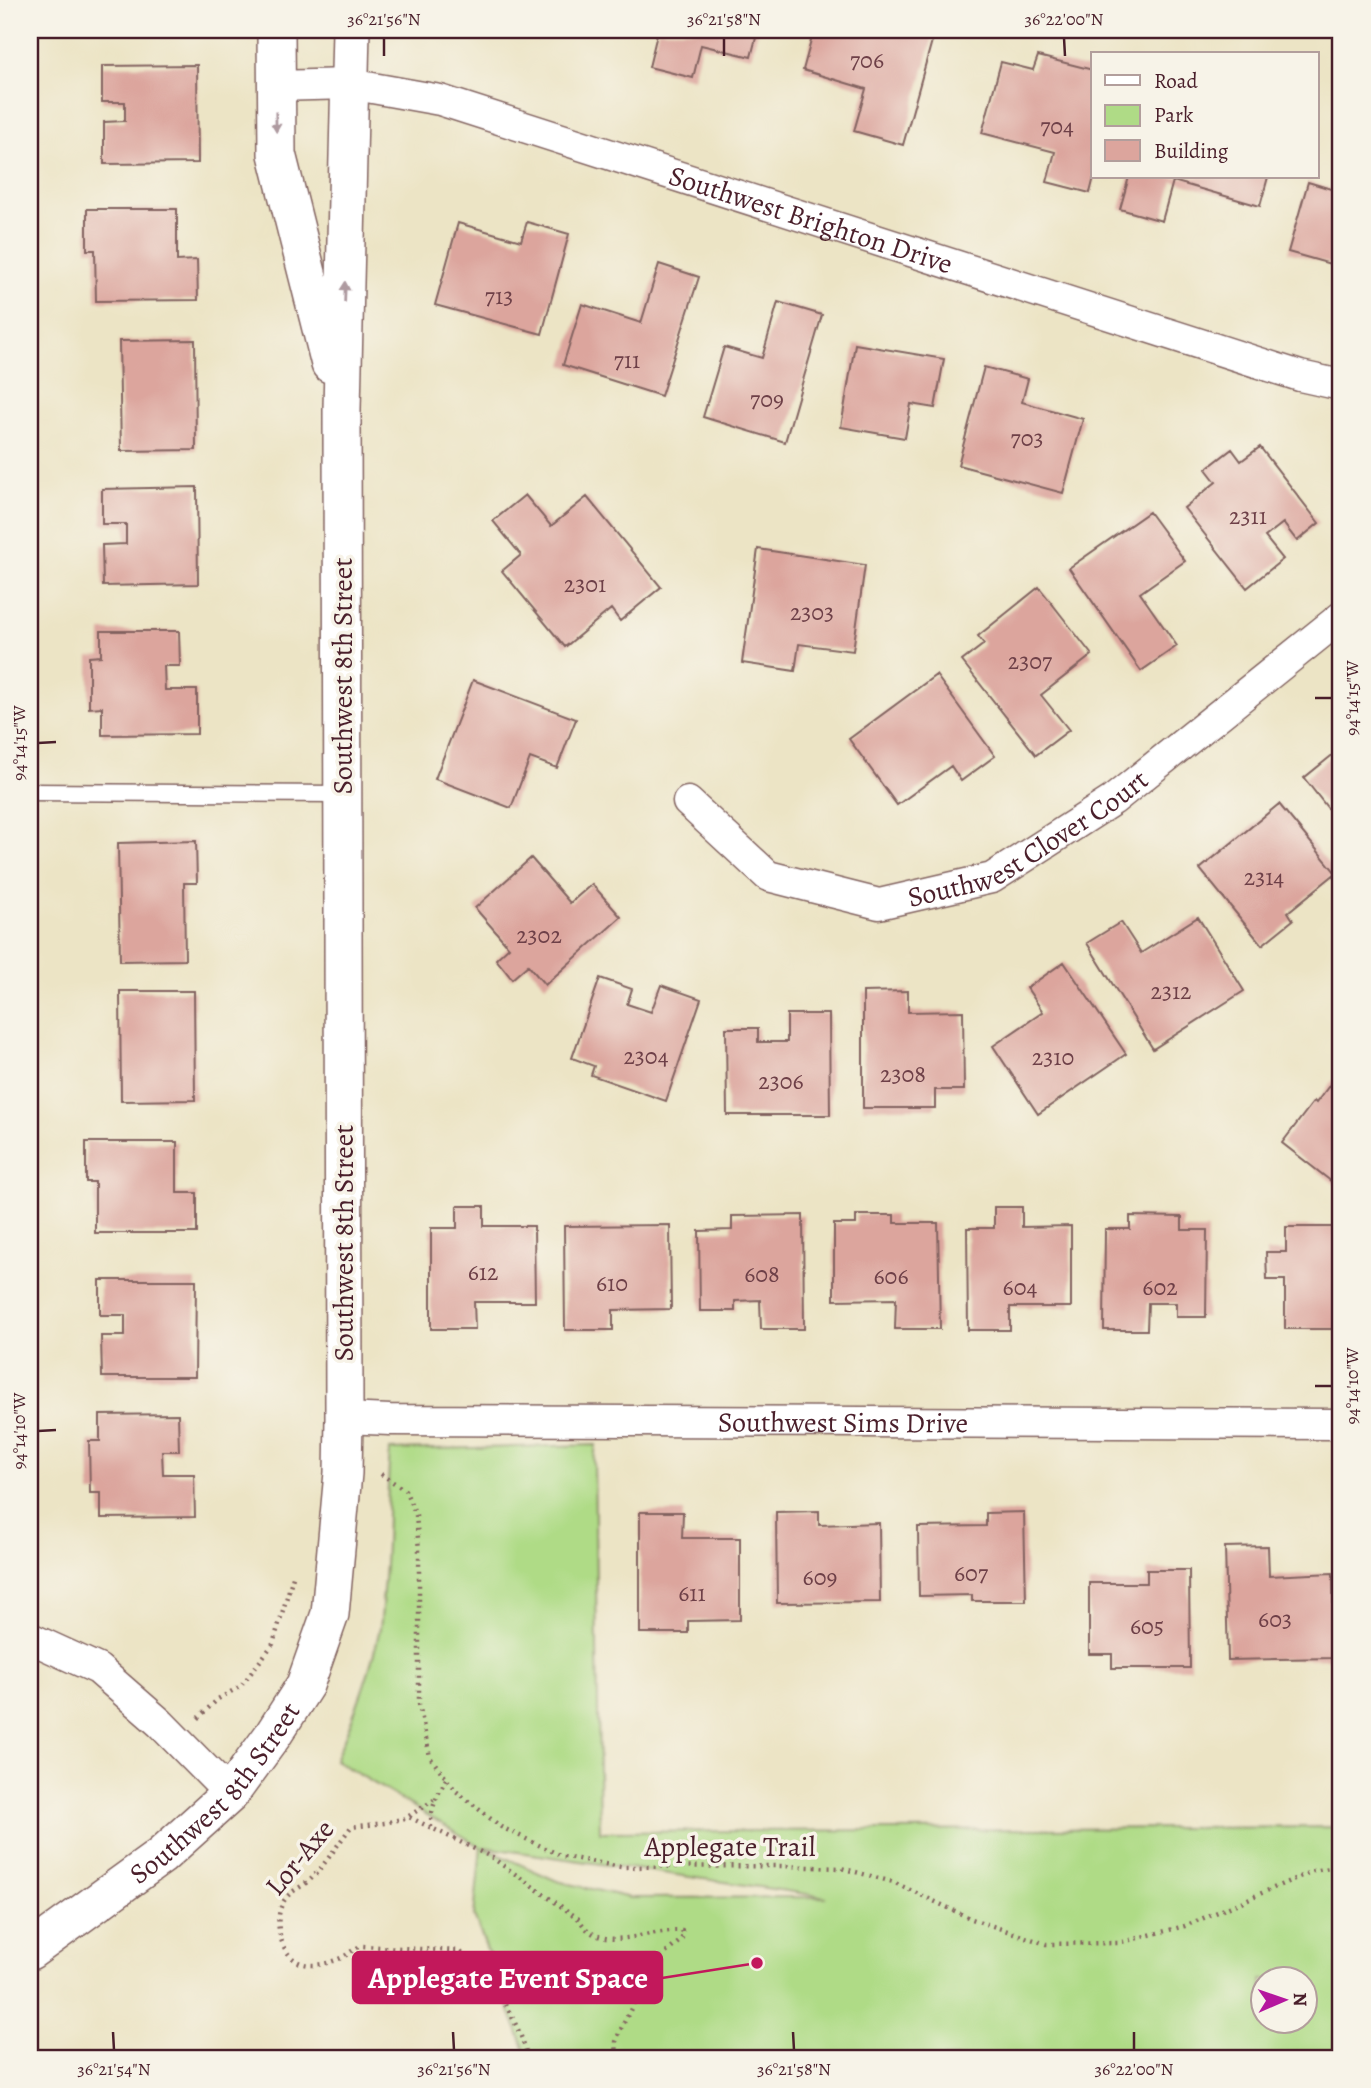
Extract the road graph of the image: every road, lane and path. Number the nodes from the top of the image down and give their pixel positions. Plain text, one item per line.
1 (276, 30) edge
2 (351, 30) edge
3 (351, 84) junction
4 (275, 86) junction
5 (1341, 385) edge
6 (342, 410) junction
7 (1341, 617) edge
8 (30, 792) edge
9 (342, 794) junction
10 (688, 802) dead end
11 (344, 1418) junction
12 (1341, 1424) edge
13 (378, 1472) dead end
14 (296, 1567) dead end
15 (30, 1639) edge
16 (176, 1739) junction
17 (446, 1779) junction
18 (230, 1794) junction
19 (435, 1799) junction
20 (409, 1817) junction
21 (432, 1828) junction
22 (1341, 1866) edge
23 (30, 1951) edge
24 (527, 2058) edge
25 (617, 2058) edge

1 - 4 street, Southwest 8th Street
2 - 3 street, Southwest 8th Street
3 - 4 street, Southwest Brighton Drive
3 - 5 street, Southwest Brighton Drive
6 -> 3 street, Southwest 8th Street
4 -> 6 street, Southwest 8th Street
6 - 9 street, Southwest 8th Street
7 - 10 street, Southwest Clover Court
8 - 9 lane
9 - 11 street, Southwest 8th Street
11 - 12 street, Southwest Sims Drive
11 - 18 street, Southwest 8th Street
13 - 17 path, Applegate Trail
14 - 16 path
15 - 16 street
16 - 18 street
17 - 19 path, Lor-Axe
17 - 22 path, Applegate Trail
18 - 23 street, Southwest 8th Street
19 - 20 path, Lor-Axe
19 - 21 path, Lor-Axe
20 - 21 path
20 - 24 path, Lor-Axe
21 - 25 path

